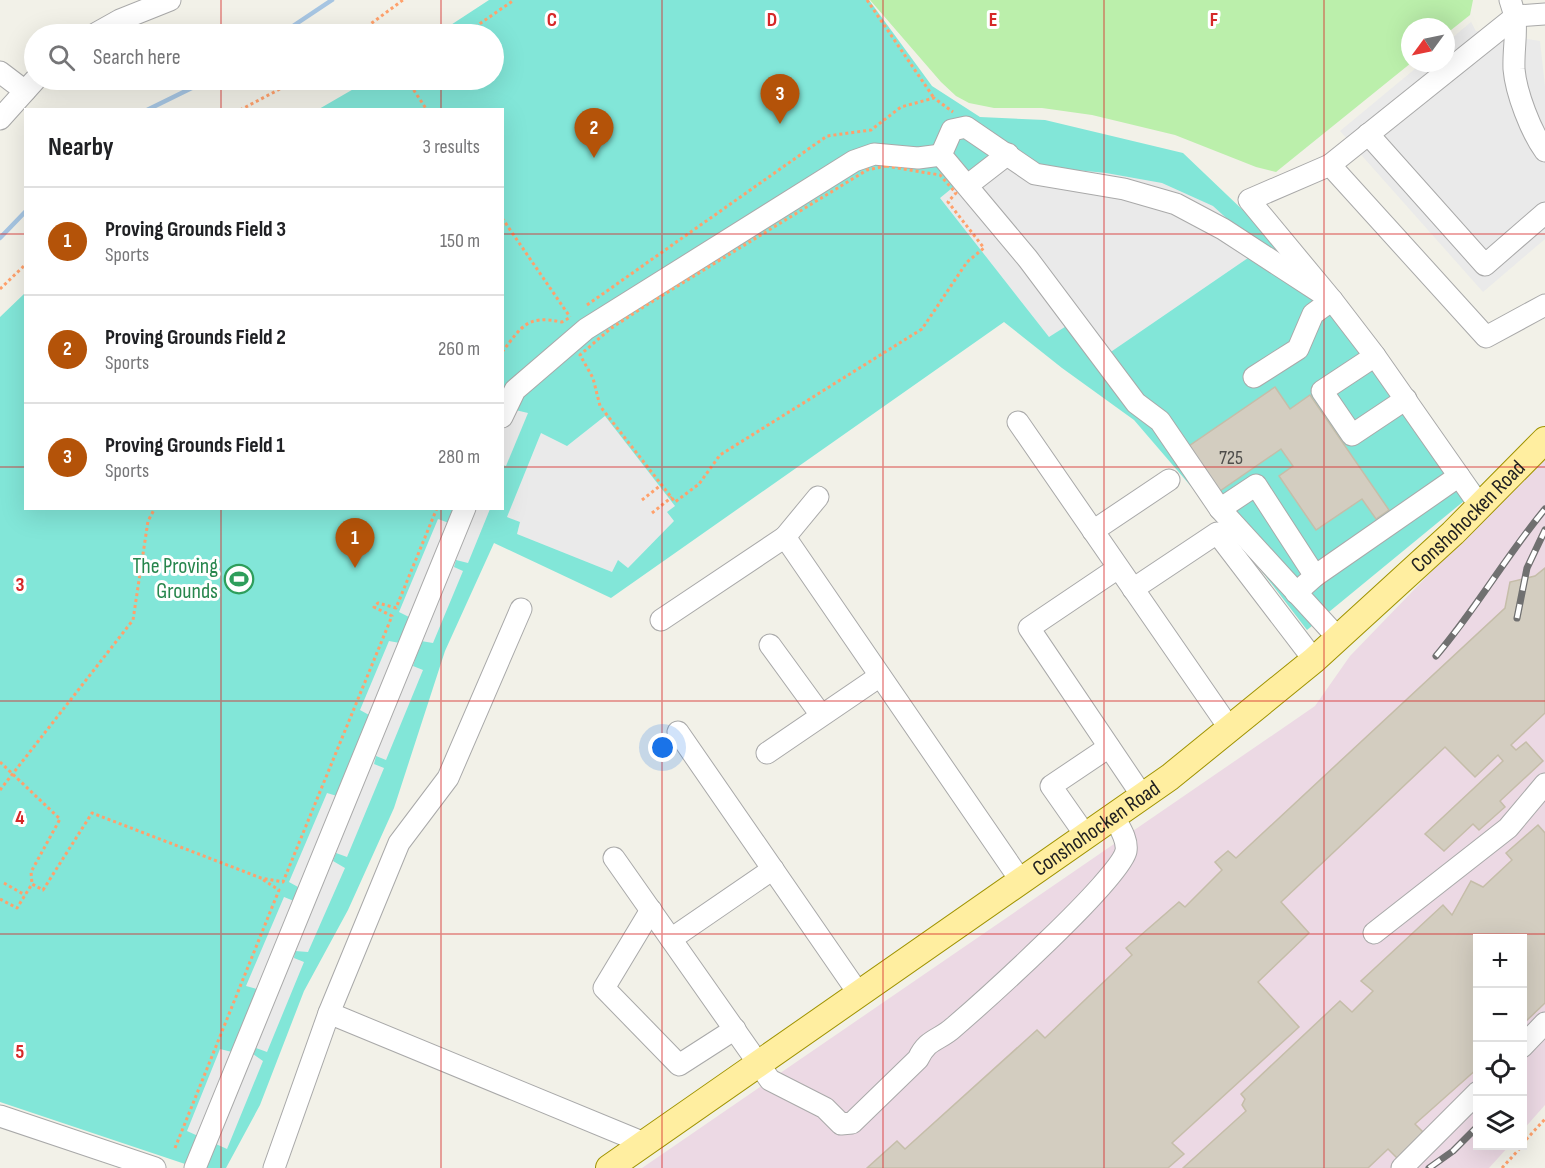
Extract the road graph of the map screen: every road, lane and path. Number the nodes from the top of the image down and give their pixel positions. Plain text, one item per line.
1 (170, 0) edge
2 (403, 0) edge
3 (514, 0) edge
4 (867, 0) edge
5 (1513, 8) edge
6 (1545, 14) edge
7 (113, 24) edge
8 (371, 24) edge
9 (479, 24) edge
10 (0, 72) edge
11 (24, 82) edge
12 (26, 90) edge
13 (278, 90) edge
14 (414, 90) edge
15 (934, 98) junction
16 (244, 108) edge
17 (426, 108) edge
18 (0, 119) edge
19 (966, 127) junction
20 (1368, 134) junction
21 (1545, 151) edge
22 (1008, 154) junction
23 (941, 155) junction
24 (1330, 165) junction
25 (968, 185) junction
26 (1545, 213) edge
27 (716, 214) junction
28 (720, 219) dead end
29 (504, 221) edge
30 (24, 266) edge
31 (0, 288) edge
32 (1332, 300) junction
33 (1545, 305) edge
34 (580, 310) dead end
35 (504, 349) edge
36 (1375, 356) junction
37 (1254, 377) dead end
38 (1406, 399) junction
39 (504, 413) edge
40 (1018, 422) dead end
41 (1545, 440) edge
42 (1459, 476) junction
43 (1169, 480) dead end
44 (661, 485) junction
45 (672, 497) junction
46 (818, 497) dead end
47 (642, 500) dead end
48 (1480, 506) junction
49 (1220, 509) junction
50 (154, 510) edge
51 (436, 510) edge
52 (464, 510) edge
53 (652, 513) dead end
54 (1093, 531) junction
55 (785, 537) junction
56 (1118, 567) junction
57 (1315, 576) junction
58 (1133, 589) junction
59 (1296, 593) junction
60 (396, 608) junction
61 (521, 609) dead end
62 (392, 616) junction
63 (661, 620) dead end
64 (1338, 638) junction
65 (770, 645) dead end
66 (1314, 660) junction
67 (880, 675) junction
68 (821, 716) junction
69 (1230, 729) junction
70 (678, 732) dead end
71 (1109, 747) junction
72 (767, 753) dead end
73 (0, 762) edge
74 (14, 773) junction
75 (1545, 784) edge
76 (0, 790) edge
77 (1143, 796) junction
78 (1114, 817) junction
79 (1086, 836) junction
80 (614, 858) dead end
81 (773, 870) junction
82 (261, 878) junction
83 (1021, 881) junction
84 (284, 882) junction
85 (4, 883) dead end
86 (32, 884) junction
87 (279, 890) junction
88 (25, 895) junction
89 (0, 899) edge
90 (651, 910) junction
91 (1374, 933) dead end
92 (671, 939) junction
93 (859, 994) junction
94 (329, 1013) junction
95 (1545, 1023) edge
96 (735, 1029) junction
97 (1527, 1042) edge
98 (759, 1063) junction
99 (1474, 1096) edge
100 (0, 1116) edge
101 (1545, 1119) edge
102 (1527, 1139) edge
103 (644, 1143) junction
104 (175, 1148) dead end
105 (1518, 1150) edge
106 (155, 1168) edge
107 (195, 1168) edge
108 (274, 1168) edge
109 (609, 1168) edge
110 (1402, 1168) edge
111 (1502, 1168) edge

1 - 7 street
2 - 8 path
3 - 9 path
4 - 15 path
5 - 6 street
5 - 20 street
5 - 21 street
10 - 11 street
12 - 18 street
13 - 16 path
14 - 17 path
15 - 19 path
15 - 27 path
19 - 22 street
19 - 23 street
20 - 24 street
20 - 26 street
22 - 25 street
22 - 32 street
23 - 25 street
23 - 39 street
24 - 32 street
24 - 33 street
25 - 49 street
27 - 28 path
27 - 34 path
29 - 35 path
30 - 31 path
32 - 36 street
32 - 37 street
36 - 38 street
36 - 38 street
38 - 42 street
40 - 54 street
41 - 48 main road, Conshohocken Road
42 - 48 street
42 - 57 street
43 - 54 street
44 - 45 path
44 - 45 path
44 - 47 path
45 - 53 path
46 - 55 street
48 - 64 main road, Conshohocken Road
49 - 57 street
49 - 59 street
50 - 74 path
51 - 60 path
52 - 107 street
54 - 56 street
55 - 63 street
55 - 67 street
56 - 58 street
56 - 71 street
57 - 59 street
58 - 66 street
58 - 69 street
59 - 64 street
60 - 62 path
60 - 62 path
61 - 94 street
62 - 84 path
64 - 66 main road, Conshohocken Road
65 - 68 street
66 - 69 main road, Conshohocken Road
67 - 68 street
67 - 83 street
68 - 72 street
69 - 77 main road, Conshohocken Road
70 - 81 street
71 - 77 street
71 - 79 street
73 - 74 path
74 - 76 path
74 - 86 path
75 - 91 street
77 - 78 main road, Conshohocken Road
78 - 79 main road, Conshohocken Road
78 - 98 street
79 - 83 main road, Conshohocken Road
80 - 90 street
81 - 92 street
81 - 93 street
82 - 84 path
82 - 86 path
82 - 87 path
83 - 93 main road, Conshohocken Road
84 - 87 path
85 - 88 path
86 - 88 path
87 - 104 path
88 - 89 path
90 - 92 street
90 - 96 street
92 - 96 street
93 - 98 main road, Conshohocken Road
94 - 103 street
94 - 108 street
95 - 97 street
96 - 98 street
98 - 103 main road, Conshohocken Road
99 - 110 street
100 - 106 street
101 - 102 path
103 - 109 main road, Conshohocken Road
105 - 111 path

